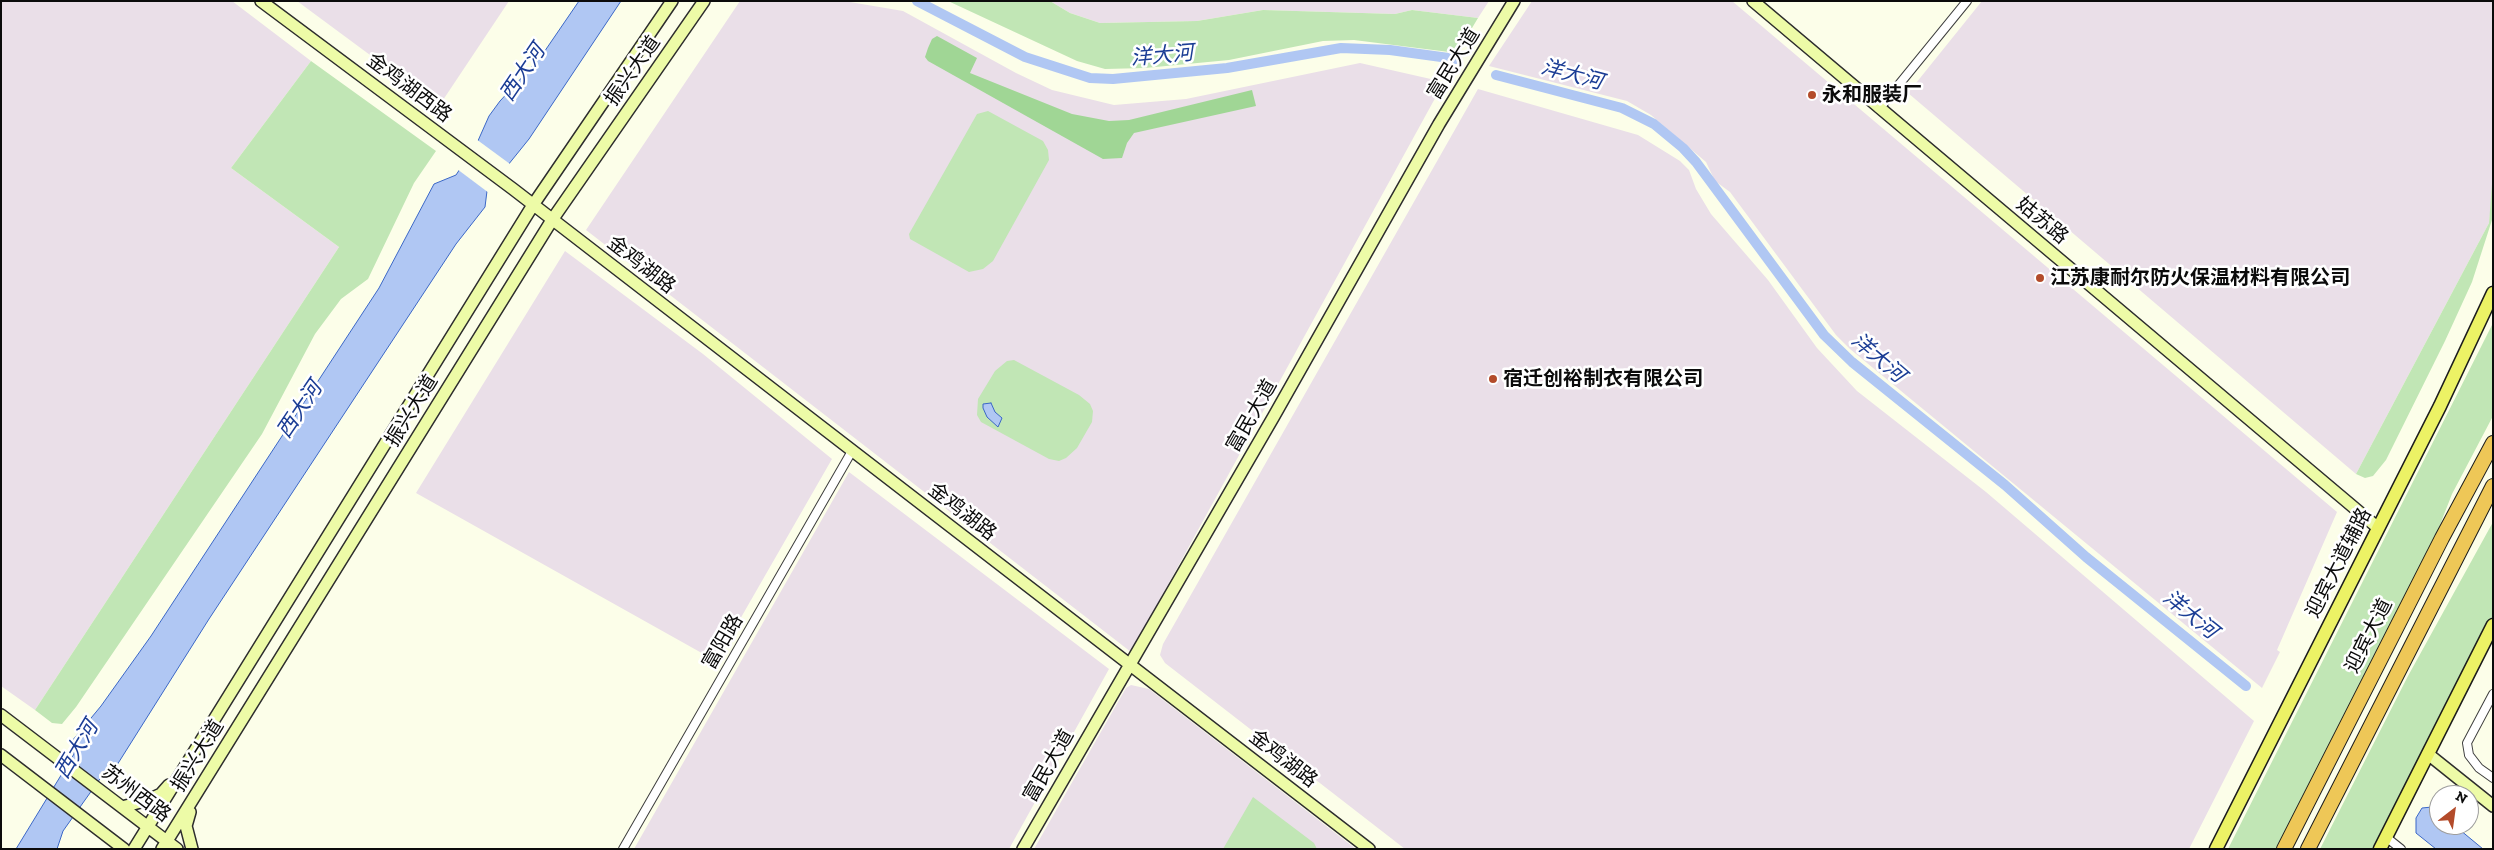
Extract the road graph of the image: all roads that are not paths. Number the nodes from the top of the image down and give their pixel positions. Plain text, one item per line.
1 (261, 1) edge
2 (672, 1) edge
3 (704, 1) edge
4 (1514, 1) edge
5 (1753, 1) edge
6 (1967, 1) edge
7 (1879, 109) junction
8 (533, 205) junction
9 (552, 220) junction
10 (2493, 293) edge
11 (2493, 431) edge
12 (2493, 443) edge
13 (852, 451) junction
14 (2493, 486) edge
15 (2378, 526) junction
16 (2442, 538) junction
17 (2493, 625) edge
18 (1129, 664) junction
19 (2493, 694) edge
20 (1, 715) edge
21 (2428, 754) junction
22 (1, 755) edge
23 (185, 767) junction
24 (2493, 778) edge
25 (199, 790) junction
26 (118, 803) junction
27 (2493, 806) edge
28 (148, 826) junction
29 (97, 829) junction
30 (2386, 837) junction
31 (165, 845) edge
32 (108, 849) edge
33 (124, 849) edge
34 (134, 849) edge
35 (178, 849) edge
36 (192, 849) edge
37 (623, 849) edge
38 (1023, 849) edge
39 (1369, 849) edge
40 (2216, 849) edge
41 (2284, 849) edge
42 (2308, 849) edge
43 (2380, 849) edge
44 (2401, 849) edge

1 - 8 street, 金鸡湖西路
2 - 8 street, 振兴大道
3 - 9 street, 振兴大道
4 - 18 street, 富民大道
5 - 7 street, 姑苏路
6 - 7 street
7 - 15 street, 姑苏路
8 - 9 street, 金鸡湖路
8 - 23 street, 振兴大道
9 - 13 street, 金鸡湖路
9 - 25 street, 振兴大道
10 - 15 main road, 迎宾大道辅路
11 - 16 highway
12 - 16 highway, 迎宾大道
13 - 18 street, 金鸡湖路
13 - 37 street, 富阳路
14 - 42 highway, 迎宾大道
15 - 40 main road, 迎宾大道辅路
16 - 41 highway, 迎宾大道
17 - 21 main road
18 - 38 street, 富民大道
18 - 39 street, 金鸡湖路
19 - 24 street
20 - 26 street, 苏州西路
21 - 27 street
21 - 30 main road
22 - 29 street
23 - 26 street
23 - 28 street, 振兴大道
25 - 31 street, 振兴大道
25 - 36 street
26 - 28 street, 苏州西路
28 - 31 street, 苏州西路
28 - 34 street, 振兴大道
29 - 32 street
29 - 33 street
30 - 43 main road
30 - 44 street
31 - 35 street, 苏州西路

